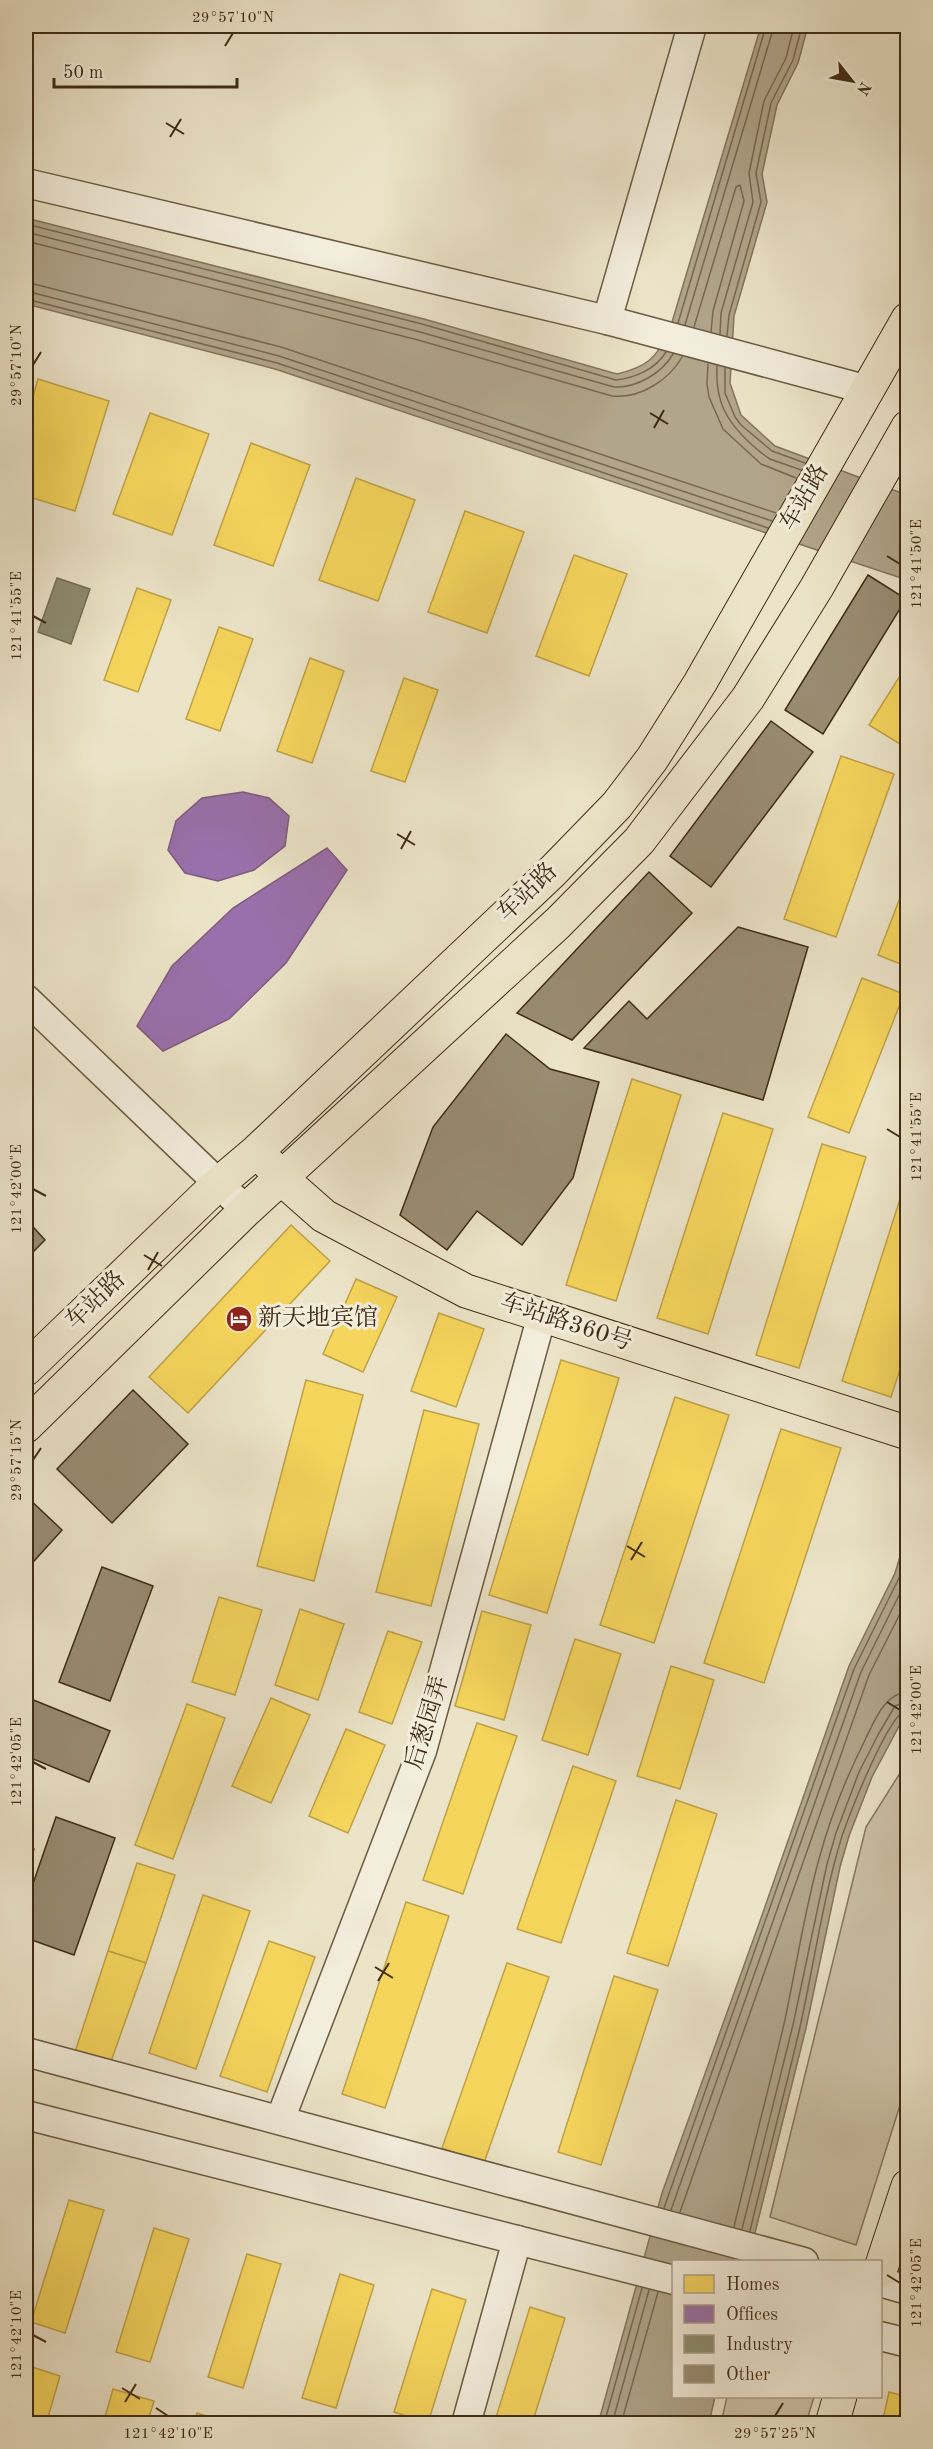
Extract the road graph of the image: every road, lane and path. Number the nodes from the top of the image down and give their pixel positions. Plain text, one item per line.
1 (692, 26) edge
2 (26, 183) edge
3 (908, 319) edge
4 (607, 320) junction
5 (868, 390) junction
6 (908, 427) edge
7 (26, 999) edge
8 (257, 1151) junction
9 (282, 1179) junction
10 (218, 1184) junction
11 (246, 1210) junction
12 (542, 1315) junction
13 (26, 1369) edge
14 (26, 1426) edge
15 (908, 1433) edge
16 (26, 2052) edge
17 (26, 2115) edge
18 (280, 2120) junction
19 (908, 2186) edge
20 (517, 2240) junction
21 (797, 2260) edge
22 (882, 2265) edge
23 (672, 2279) edge
24 (882, 2283) edge
25 (908, 2290) edge
26 (882, 2336) edge
27 (908, 2343) edge
28 (840, 2398) edge
29 (466, 2424) edge
30 (832, 2424) edge

1 - 4 street
2 - 4 street
3 - 5 main road, 车站路
4 - 5 street
5 - 8 main road, 车站路
6 - 9 main road, 车站路
7 - 10 street
8 - 9 main road, 车站路360号
8 - 10 main road, 车站路
9 - 11 main road, 车站路
9 - 12 main road, 车站路360号
10 - 11 street
10 - 13 main road, 车站路
11 - 14 main road, 车站路
12 - 15 main road, 车站路360号
12 - 18 street, 后葱园弄
16 - 18 street
17 - 20 street
18 - 21 street
19 - 22 main road
20 - 23 street
20 - 29 street
24 - 25 street
26 - 27 street
28 - 30 main road

